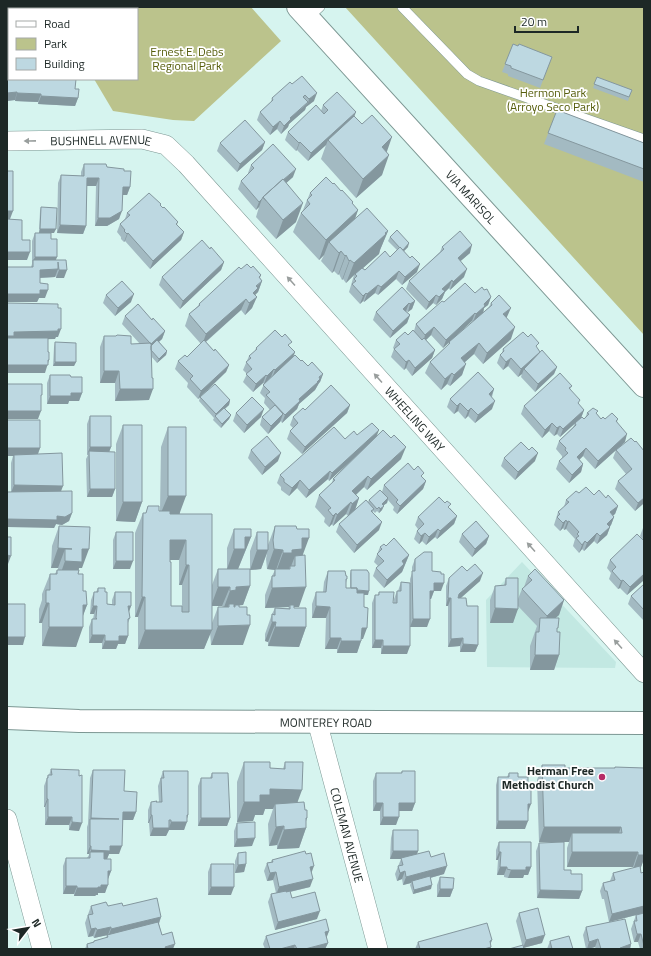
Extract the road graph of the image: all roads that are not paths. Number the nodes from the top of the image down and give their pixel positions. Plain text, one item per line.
1 (402, 7) edge
2 (309, 11) edge
3 (644, 139) edge
4 (7, 141) edge
5 (186, 164) joint
6 (644, 386) edge
7 (644, 673) edge
8 (7, 718) edge
9 (318, 720) junction
10 (644, 722) edge
11 (7, 819) edge
12 (42, 949) edge
13 (378, 949) edge

1 - 3 lane
2 - 6 street, VIA MARISOL
5 -> 4 street, BUSHNELL AVENUE
7 -> 5 street, WHEELING WAY
8 - 9 street, MONTEREY ROAD
9 - 10 street, MONTEREY ROAD
9 - 13 street, COLEMAN AVENUE
11 - 12 street

